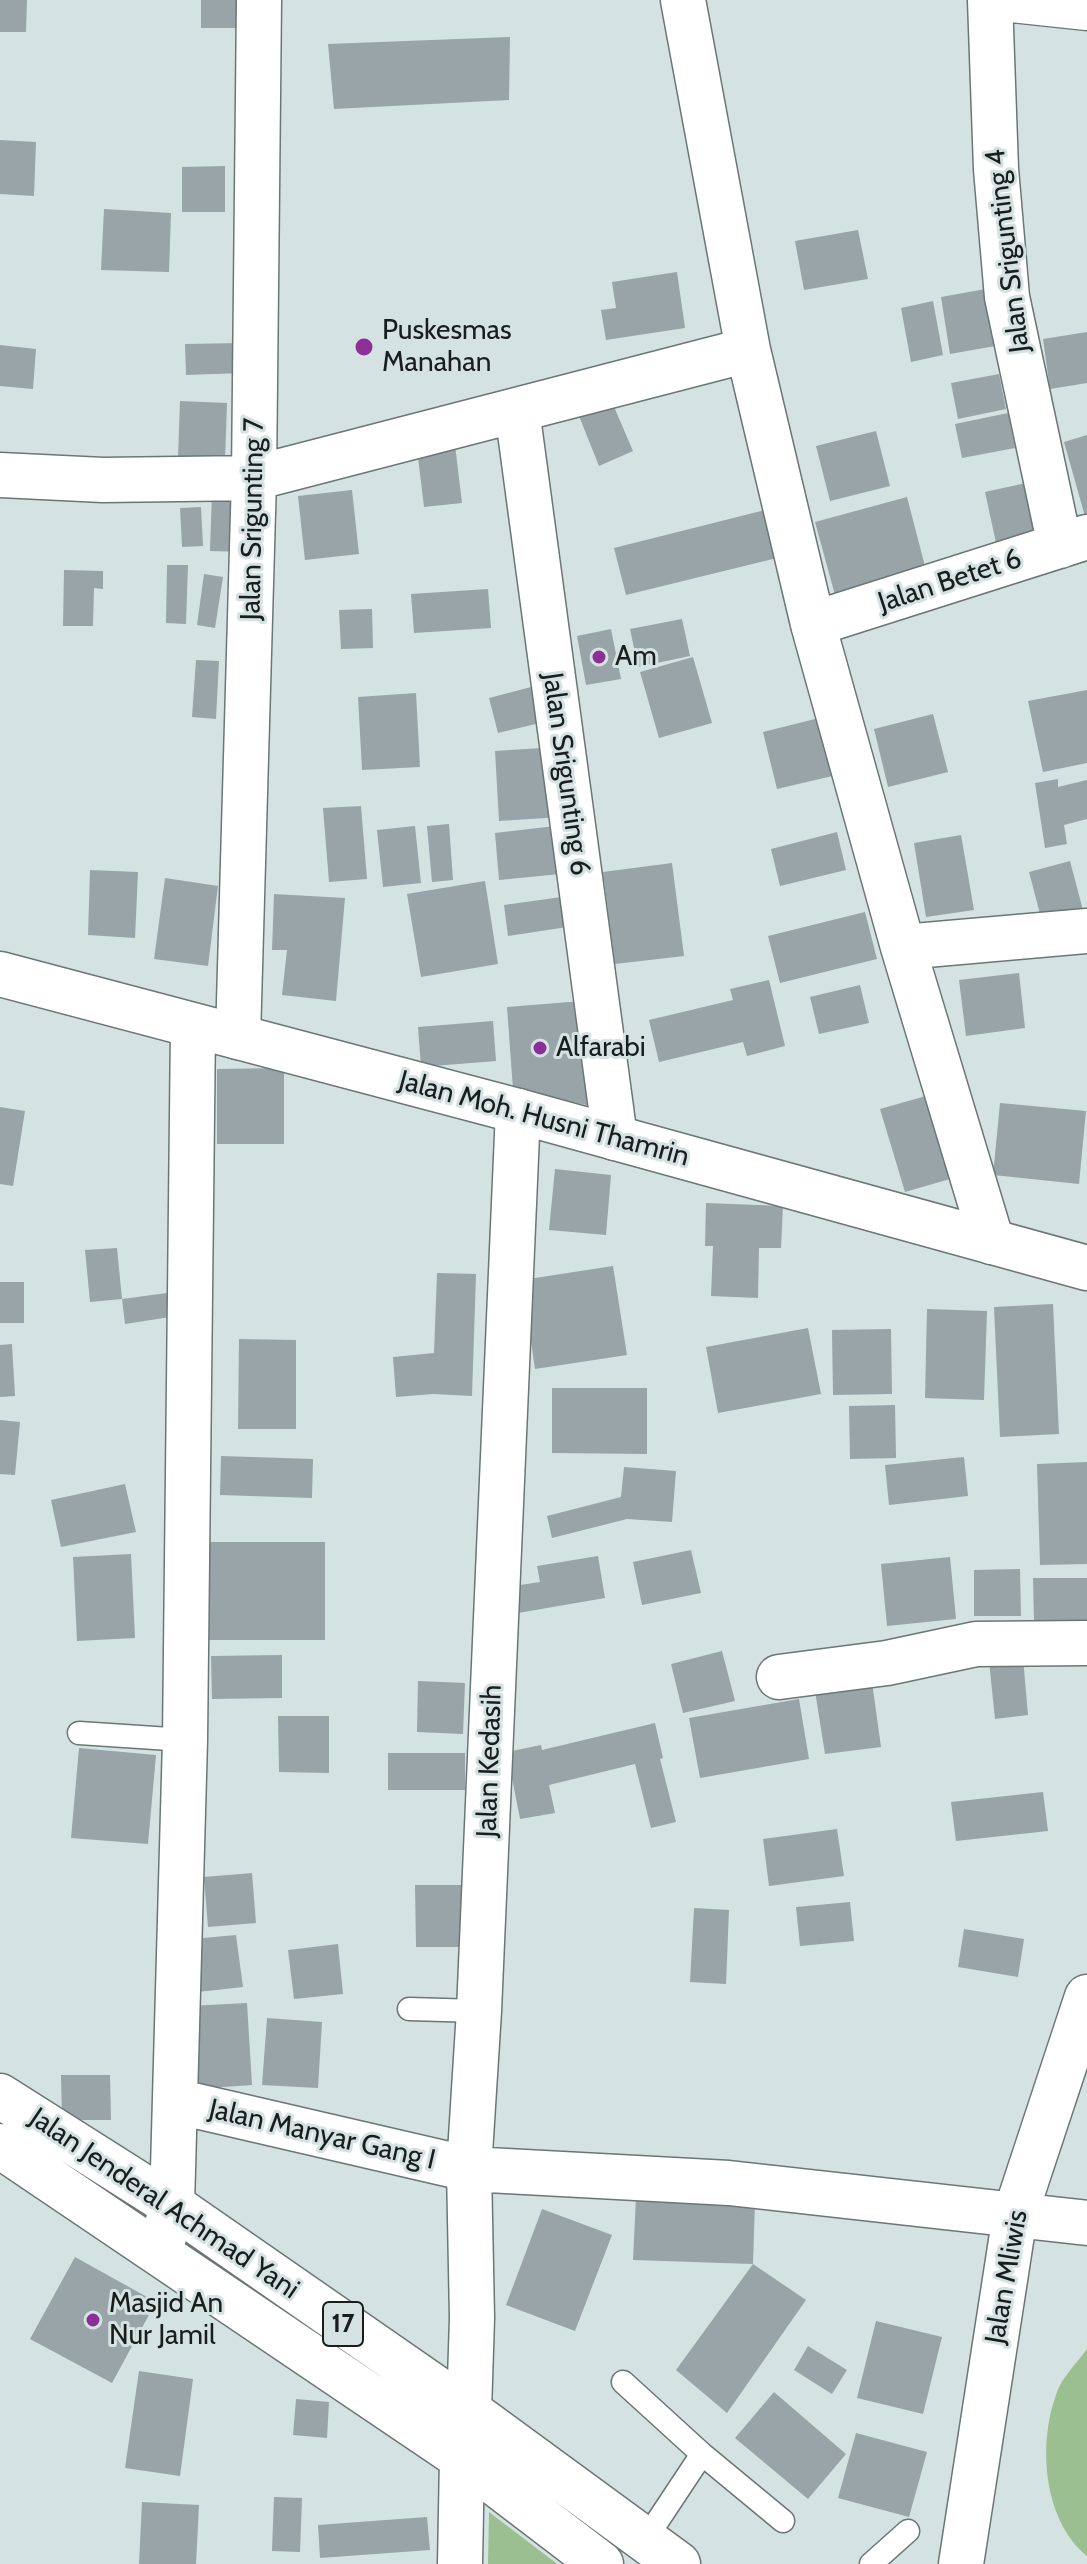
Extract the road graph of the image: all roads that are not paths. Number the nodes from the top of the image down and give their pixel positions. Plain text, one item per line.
1 (259, 0) edge
2 (683, 0) edge
3 (990, 0) edge
4 (1012, 0) edge
5 (1087, 8) edge
6 (748, 350) junction
7 (517, 410) junction
8 (0, 475) edge
9 (254, 478) junction
10 (1074, 541) edge
11 (813, 624) junction
12 (1087, 931) edge
13 (903, 947) junction
14 (0, 974) edge
15 (193, 1026) junction
16 (238, 1037) junction
17 (518, 1111) junction
18 (615, 1138) junction
19 (992, 1242) junction
20 (1087, 1268) edge
21 (1087, 1643) edge
22 (779, 1677) dead end
23 (79, 1733) dead end
24 (185, 1740) junction
25 (1087, 1997) edge
26 (409, 2009) dead end
27 (479, 2011) junction
28 (0, 2096) edge
29 (175, 2101) junction
30 (0, 2146) edge
31 (469, 2169) junction
32 (172, 2205) junction
33 (1015, 2215) junction
34 (1087, 2223) edge
35 (160, 2253) junction
36 (623, 2382) dead end
37 (469, 2411) junction
38 (702, 2454) junction
39 (462, 2458) junction
40 (783, 2521) dead end
41 (908, 2531) dead end
42 (662, 2552) edge
43 (460, 2564) edge
44 (601, 2564) edge
45 (871, 2564) edge
46 (961, 2564) edge

1 - 9 main road, Jalan Srigunting 7
2 - 6 main road
3 - 10 main road, Jalan Srigunting 4
4 - 5 main road
6 - 7 main road
6 - 11 main road
7 - 9 main road
7 - 18 main road, Jalan Srigunting 6
8 - 9 main road
9 - 16 main road, Jalan Srigunting 7
10 - 11 main road, Jalan Betet 6
11 - 13 main road
12 - 13 main road
13 - 19 main road
14 - 15 main road, Jalan Moh. Husni Thamrin
15 - 16 main road, Jalan Moh. Husni Thamrin
15 - 24 main road
16 - 17 main road, Jalan Moh. Husni Thamrin
17 - 18 main road, Jalan Moh. Husni Thamrin
17 - 27 main road, Jalan Kedasih
18 - 19 main road, Jalan Moh. Husni Thamrin
19 - 20 main road, Jalan Moh. Husni Thamrin
21 - 22 main road
23 - 24 lane
24 - 29 main road
25 - 33 main road, Jalan Mliwis
26 - 27 lane
27 - 31 main road, Jalan Kedasih
28 - 32 main road, Jalan Jenderal Achmad Yani / 17
29 - 31 main road, Jalan Manyar Gang I
29 - 32 main road
30 - 35 main road, Jalan Jenderal Achmad Yani / 17
31 - 33 main road, Jalan Manyar Gang I
31 - 37 main road, Jalan Kedasih
32 - 35 main road
32 - 37 main road, Jalan Jenderal Achmad Yani / 17
33 - 34 main road, Jalan Manyar Gang I
33 - 46 main road, Jalan Mliwis
35 - 39 main road, Jalan Jenderal Achmad Yani / 17
36 - 38 lane
37 - 42 main road, Jalan Jenderal Achmad Yani / 17
38 - 40 lane
38 - 42 lane
39 - 43 main road
39 - 44 main road, Jalan Jenderal Achmad Yani / 17
41 - 45 lane

